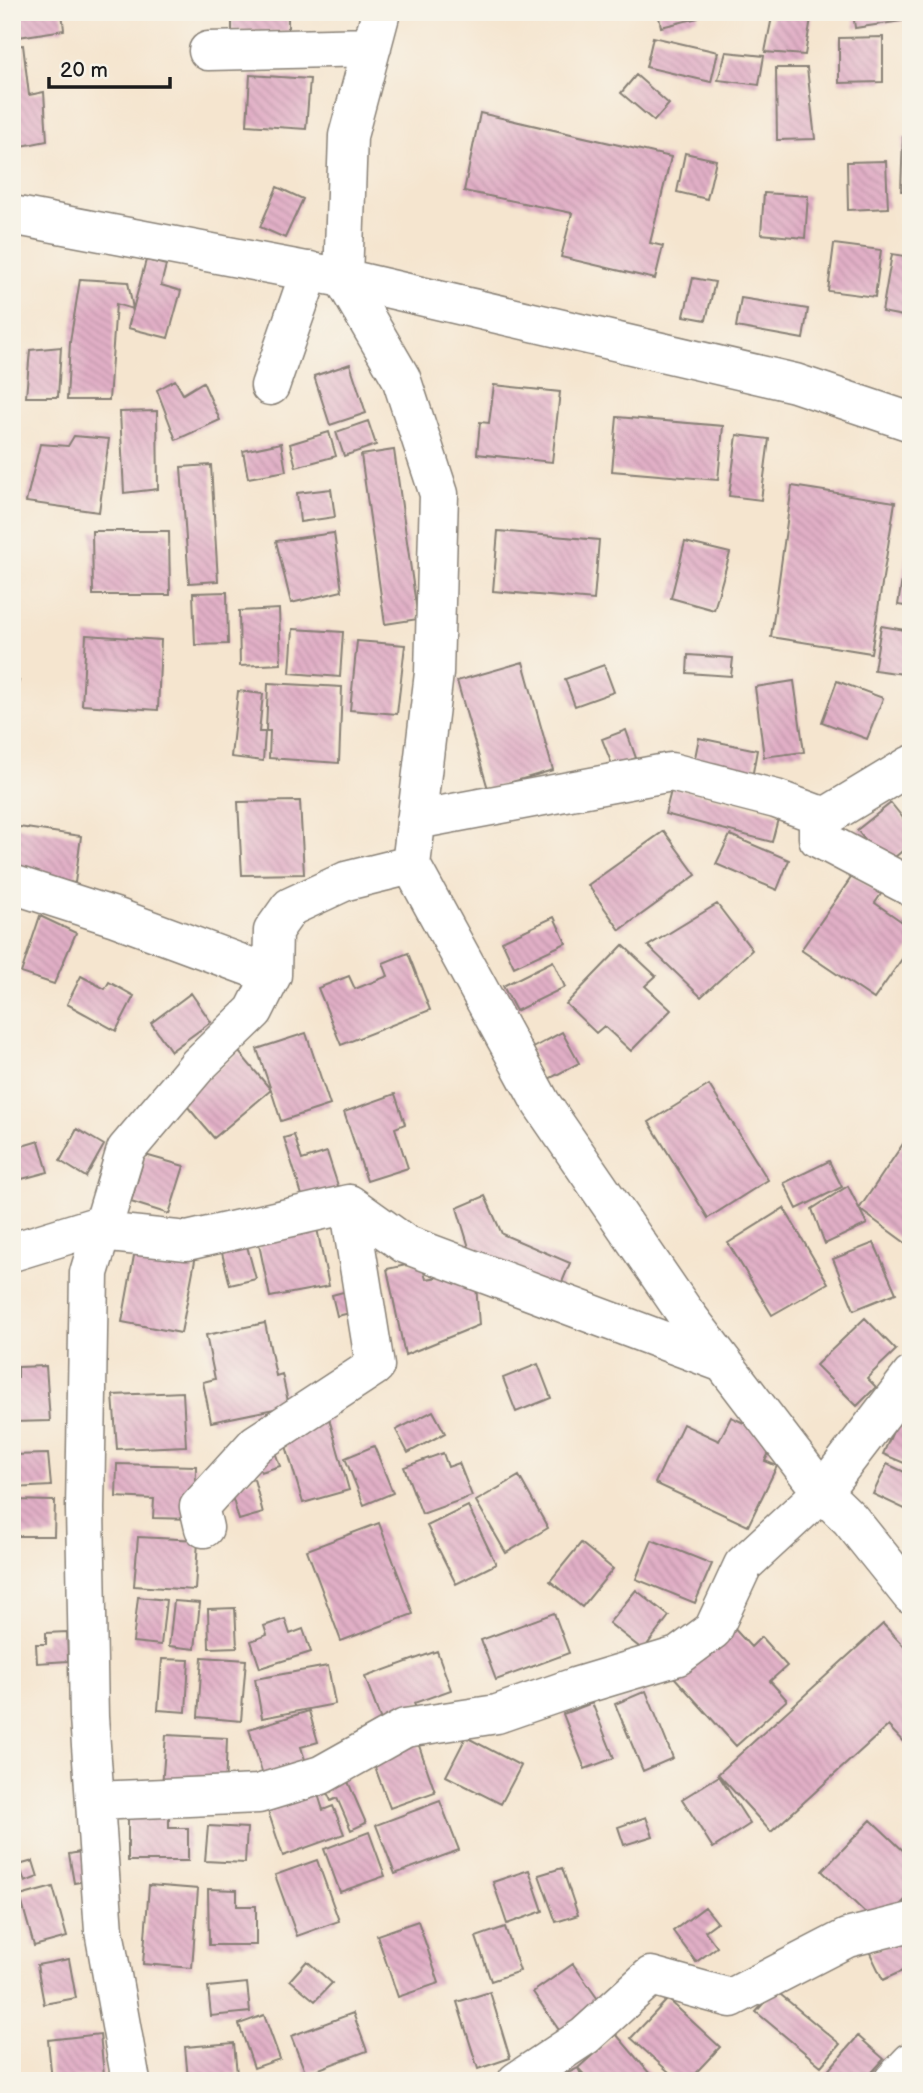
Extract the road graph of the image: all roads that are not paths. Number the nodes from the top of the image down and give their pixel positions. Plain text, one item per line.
1 (377, 29) edge
2 (208, 51) dead end
3 (12, 215) edge
4 (326, 274) junction
5 (271, 386) dead end
6 (911, 422) edge
7 (911, 765) edge
8 (818, 814) junction
9 (416, 820) junction
10 (411, 865) junction
11 (12, 884) edge
12 (911, 887) edge
13 (272, 975) junction
14 (349, 1204) junction
15 (102, 1228) junction
16 (12, 1252) edge
17 (723, 1363) junction
18 (911, 1376) edge
19 (822, 1492) junction
20 (204, 1528) dead end
21 (911, 1595) edge
22 (94, 1801) junction
23 (911, 1922) edge
24 (911, 2062) edge
25 (131, 2081) edge
26 (517, 2081) edge
27 (893, 2081) edge

1 - 2 street
1 - 4 street
3 - 4 street
4 - 5 street
4 - 6 street
4 - 9 street
7 - 8 street
8 - 9 street
8 - 12 street
9 - 10 street
10 - 13 street
10 - 17 street
11 - 13 street
13 - 15 street
14 - 15 street
14 - 17 street
14 - 20 street
15 - 16 street
15 - 22 street
17 - 19 street
18 - 19 street
19 - 21 street
19 - 22 street
22 - 25 street
23 - 26 street
24 - 27 street

